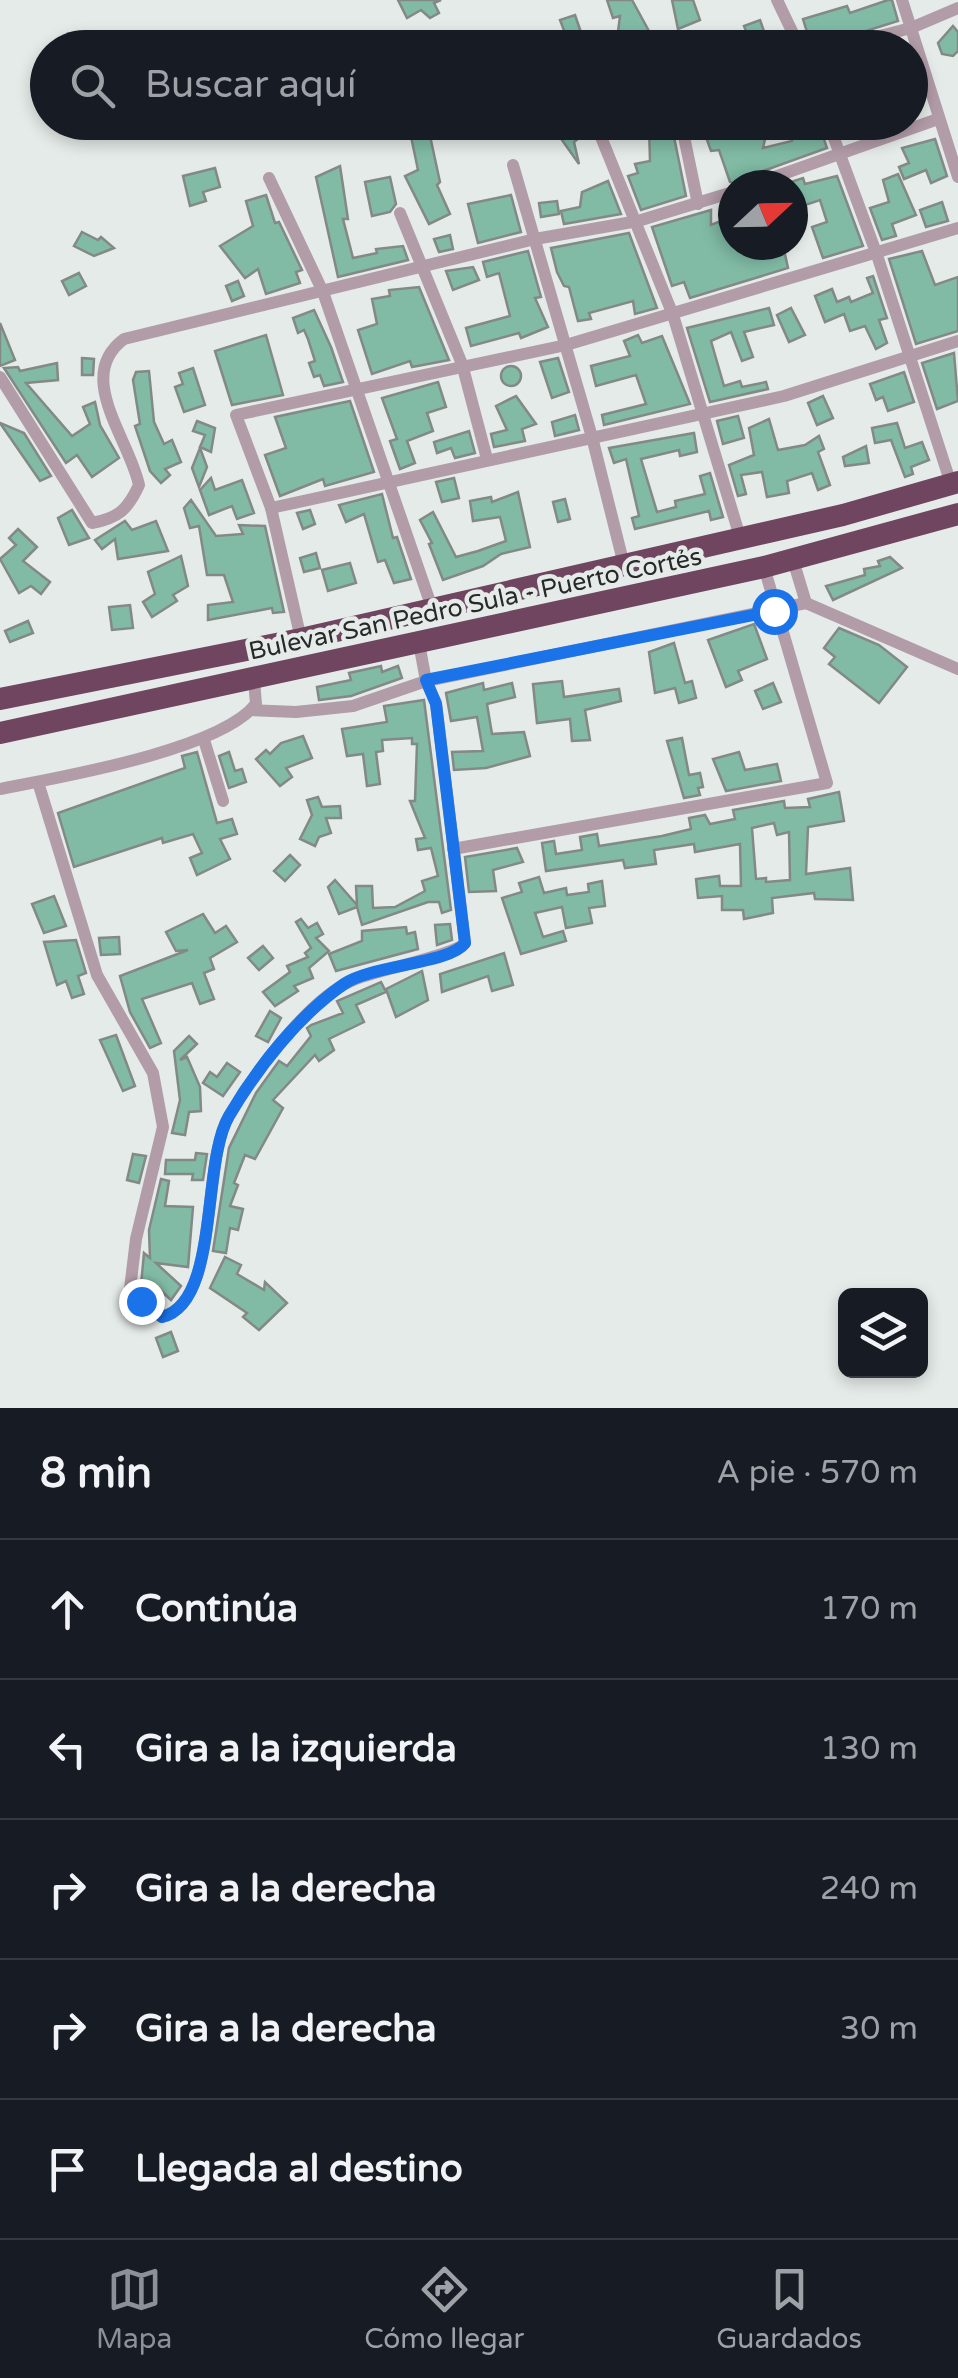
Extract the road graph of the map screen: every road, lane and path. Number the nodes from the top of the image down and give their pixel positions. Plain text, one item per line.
1 (777, 0) edge
2 (902, 0) edge
3 (958, 8) edge
4 (911, 28) junction
5 (791, 30) edge
6 (903, 30) edge
7 (928, 85) edge
8 (938, 119) junction
9 (928, 123) edge
10 (602, 140) edge
11 (685, 140) edge
12 (834, 140) edge
13 (879, 140) edge
14 (839, 154) junction
15 (512, 165) dead end
16 (794, 170) edge
17 (269, 178) dead end
18 (958, 178) edge
19 (718, 197) edge
20 (698, 204) junction
21 (400, 213) dead end
22 (638, 220) junction
23 (958, 228) edge
24 (535, 239) junction
25 (877, 255) junction
26 (423, 268) junction
27 (323, 292) junction
28 (673, 315) junction
29 (958, 341) edge
30 (566, 345) junction
31 (910, 358) junction
32 (462, 364) junction
33 (0, 377) edge
34 (359, 386) junction
35 (703, 413) junction
36 (592, 437) junction
37 (487, 459) junction
38 (391, 482) junction
39 (955, 483) edge
40 (271, 508) junction
41 (958, 514) edge
42 (740, 537) junction
43 (793, 560) junction
44 (624, 564) junction
45 (764, 567) junction
46 (806, 603) junction
47 (432, 608) junction
48 (774, 611) junction
49 (301, 639) junction
50 (420, 643) junction
51 (958, 668) edge
52 (254, 680) junction
53 (426, 680) junction
54 (0, 699) edge
55 (251, 710) junction
56 (0, 733) edge
57 (204, 740) junction
58 (38, 782) junction
59 (0, 789) edge
60 (223, 801) dead end
61 (453, 848) junction

1 - 5 street
2 - 4 street
3 - 4 street
4 - 6 street
7 - 8 street
8 - 9 street
8 - 18 street
10 - 22 street
11 - 20 street
12 - 14 street
13 - 14 street
14 - 16 street
14 - 25 street
15 - 24 street
17 - 27 street
19 - 20 street
20 - 22 street
21 - 26 street
22 - 24 street
22 - 28 street
23 - 25 street
24 - 26 street
24 - 30 street
25 - 28 street
25 - 31 street
26 - 27 street
26 - 32 street
27 - 33 street
27 - 34 street
28 - 30 street
28 - 35 street
29 - 31 street
30 - 32 street
30 - 36 street
31 - 35 street
31 - 39 street
32 - 34 street
32 - 37 street
34 - 38 street
34 - 40 street
35 - 36 street
35 - 42 street
36 - 37 street
36 - 44 street
37 - 38 street
38 - 40 street
38 - 47 street
39 - 42 highway, Bulevar San Pedro Sula - Puerto Cortés
40 - 49 street
41 - 43 highway, Bulevar San Pedro Sula - Puerto Cortés
42 - 44 highway, Bulevar San Pedro Sula - Puerto Cortés
43 - 45 highway, Bulevar San Pedro Sula - Puerto Cortés
43 - 46 street
44 - 47 highway, Bulevar San Pedro Sula - Puerto Cortés
45 - 48 street
45 - 50 highway, Bulevar San Pedro Sula - Puerto Cortés
46 - 48 street
46 - 51 street
47 - 49 highway, Bulevar San Pedro Sula - Puerto Cortés
48 - 53 street
48 - 61 street
49 - 54 highway, Bulevar San Pedro Sula - Puerto Cortés
50 - 52 highway, Bulevar San Pedro Sula - Puerto Cortés
50 - 53 street
52 - 55 street
52 - 56 highway, Bulevar San Pedro Sula - Puerto Cortés
53 - 55 street
53 - 61 street
55 - 57 street
57 - 58 street
57 - 60 street
58 - 59 street
58 - 61 street

